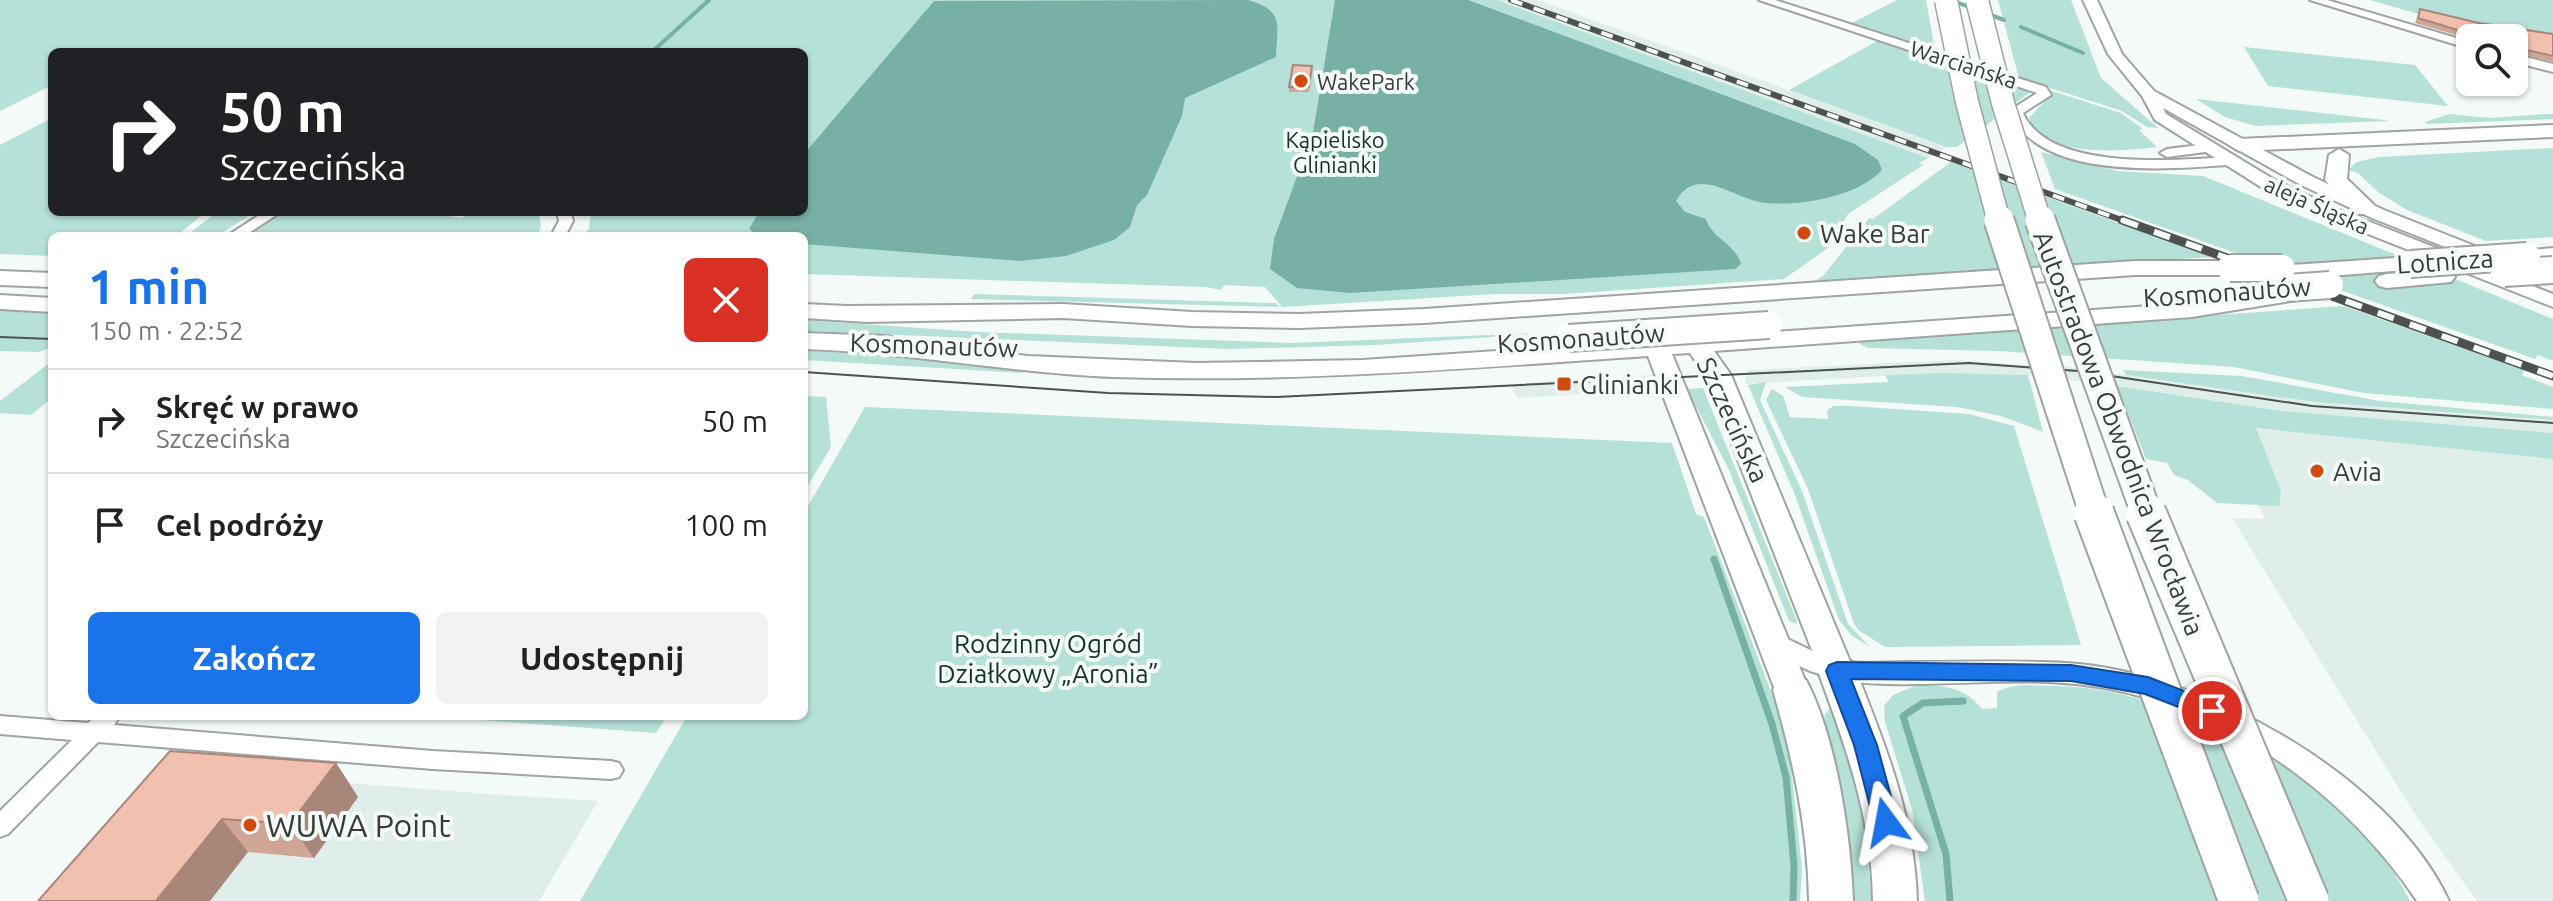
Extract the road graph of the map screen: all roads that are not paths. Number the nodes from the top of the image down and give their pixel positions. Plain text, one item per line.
1 (1764, 0) edge
2 (1946, 0) edge
3 (1977, 0) edge
4 (2090, 0) edge
5 (2315, 0) edge
6 (2456, 42) edge
7 (2528, 62) edge
8 (2553, 68) edge
9 (2149, 94) junction
10 (2553, 131) edge
11 (2553, 143) edge
12 (2208, 148) junction
13 (2233, 153) junction
14 (2339, 155) junction
15 (2088, 156) junction
16 (2262, 158) junction
17 (2365, 209) junction
18 (267, 216) edge
19 (241, 232) edge
20 (2553, 255) edge
21 (2553, 270) edge
22 (2239, 271) junction
23 (0, 278) edge
24 (48, 280) edge
25 (2290, 280) junction
26 (2340, 281) junction
27 (2553, 284) edge
28 (1654, 301) junction
29 (2553, 301) edge
30 (0, 302) edge
31 (48, 305) edge
32 (808, 311) edge
33 (850, 313) junction
34 (1764, 317) junction
35 (1565, 330) junction
36 (808, 341) edge
37 (1746, 342) junction
38 (871, 344) junction
39 (1699, 345) junction
40 (1658, 348) junction
41 (1718, 375) junction
42 (1774, 643) junction
43 (1837, 671) junction
44 (1792, 690) junction
45 (102, 724) edge
46 (0, 725) edge
47 (611, 770) dead end
48 (0, 827) edge
49 (1831, 901) edge
50 (1895, 901) edge
51 (2239, 901) edge
52 (2309, 901) edge
53 (2434, 901) edge

1 - 15 street, Warciańska
2 - 51 highway, Autostradowa Obwodnica Wrocławia, bridge
3 - 52 highway, Autostradowa Obwodnica Wrocławia, bridge
4 - 9 street, aleja Śląska
5 - 6 street
7 - 8 street
9 - 12 street, aleja Śląska
9 - 13 street, aleja Śląska
10 - 13 main road
11 - 14 main road
12 - 13 street, aleja Śląska
12 - 15 street, Warciańska
13 - 15 street, Warciańska
13 - 16 street, aleja Śląska
13 - 29 street, aleja Śląska
14 - 16 main road
14 - 17 main road
16 - 17 street, aleja Śląska
17 - 27 street, aleja Śląska
18 - 19 street
20 - 26 main road, Lotnicza, bridge
21 - 26 main road, Lotnicza, bridge
22 - 25 main road, Kosmonautów, bridge
22 - 28 main road
22 - 34 main road, Kosmonautów
23 - 24 main road
25 - 26 main road, bridge
25 - 34 main road, Kosmonautów
25 - 37 main road
28 - 33 main road
28 - 39 main road, Szczecińska
28 - 40 main road, Szczecińska
30 - 31 main road
32 - 33 main road, Kosmonautów
33 - 35 main road, Kosmonautów
34 - 35 main road, Kosmonautów, bridge
35 - 38 main road, Kosmonautów
36 - 38 main road, Kosmonautów
37 - 39 main road
37 - 41 main road
38 - 40 main road
39 - 40 main road
39 - 41 main road, Szczecińska
40 - 42 main road, Szczecińska
41 - 43 main road, Szczecińska
42 - 43 street
42 - 44 main road, Szczecińska
43 - 44 street
43 - 50 highway
43 - 53 street
44 - 49 highway
45 - 46 street
45 - 47 street
45 - 48 street

